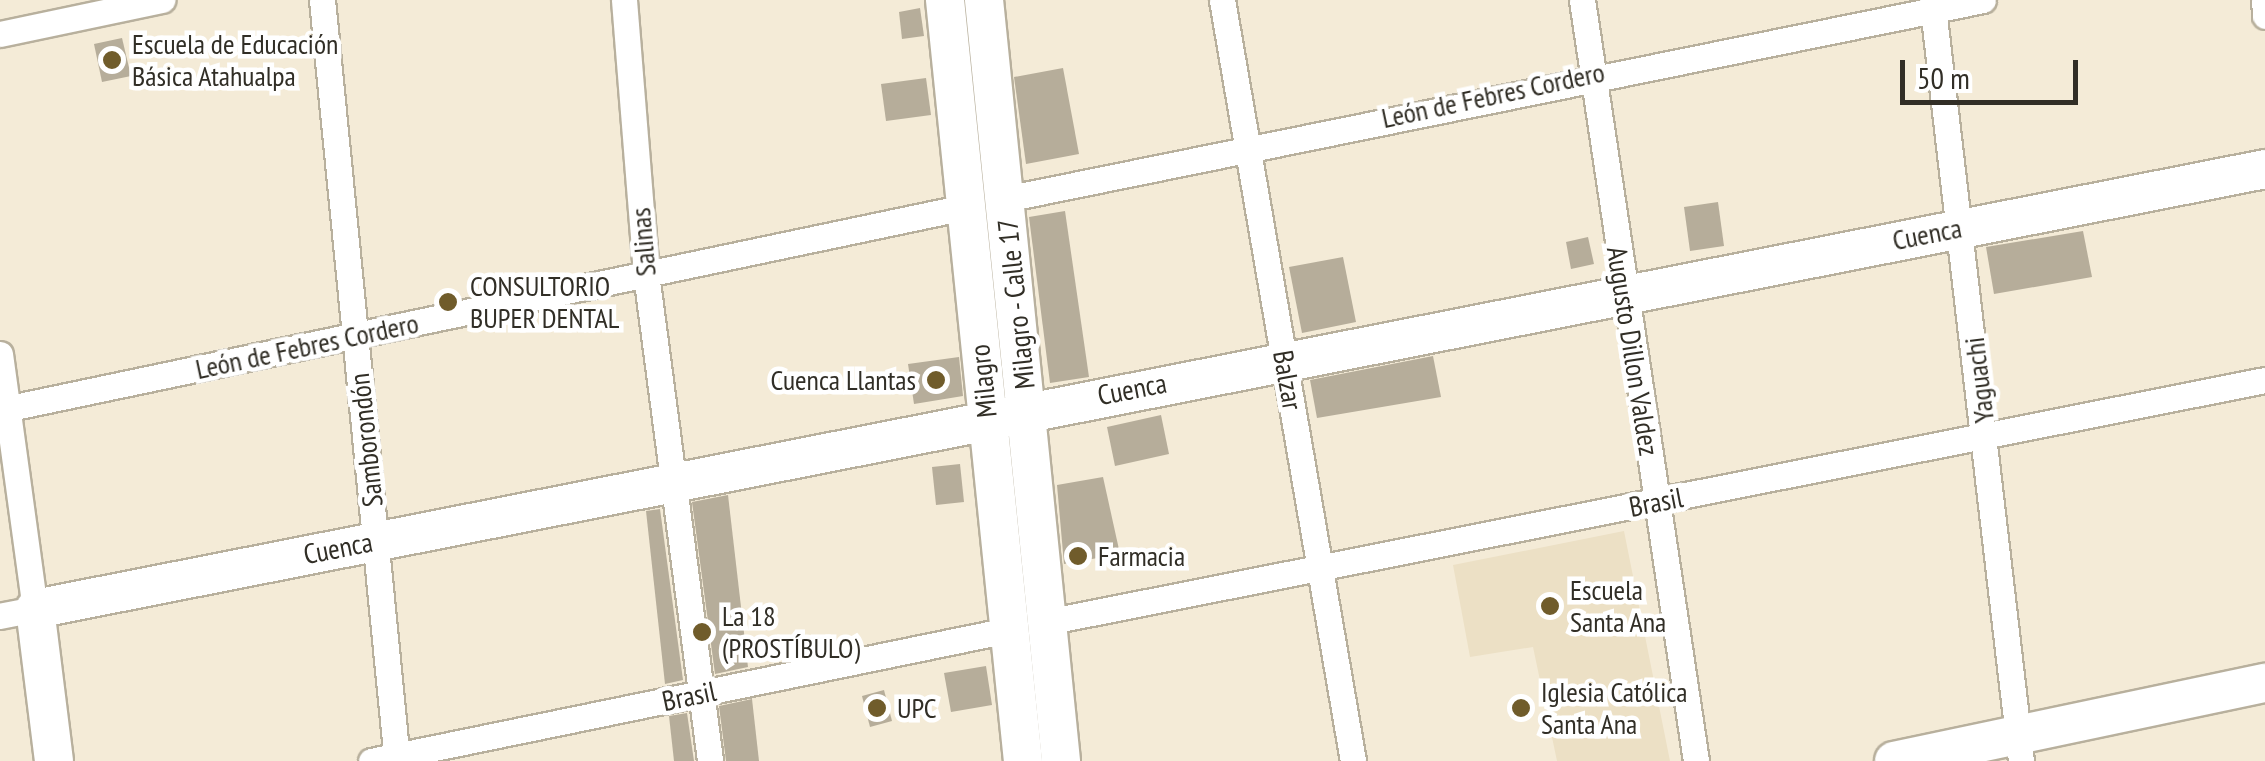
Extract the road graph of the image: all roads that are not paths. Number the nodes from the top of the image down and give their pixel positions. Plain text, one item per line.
1 (162, 0) edge
2 (322, 0) edge
3 (624, 0) edge
4 (945, 0) edge
5 (984, 0) edge
6 (1222, 0) edge
7 (1582, 0) edge
8 (1983, 0) edge
9 (2264, 0) edge
10 (1932, 6) edge
11 (2265, 16) edge
12 (0, 34) edge
13 (1592, 74) junction
14 (1245, 147) junction
15 (2265, 168) edge
16 (1005, 198) junction
17 (965, 206) junction
18 (1961, 228) junction
19 (646, 274) junction
20 (1623, 293) junction
21 (355, 336) junction
22 (0, 354) edge
23 (1284, 359) junction
24 (2265, 380) edge
25 (4, 409) edge
26 (1027, 409) junction
27 (986, 418) junction
28 (1986, 438) junction
29 (675, 488) junction
30 (1658, 502) junction
31 (376, 541) junction
32 (1320, 568) junction
33 (18, 612) edge
34 (1046, 622) junction
35 (1008, 630) junction
36 (2265, 683) edge
37 (701, 694) junction
38 (2019, 748) edge
39 (397, 758) edge
40 (54, 761) edge
41 (370, 761) edge
42 (710, 761) edge
43 (1023, 761) edge
44 (1060, 761) edge
45 (1353, 761) edge
46 (1696, 761) edge
47 (1894, 761) edge

1 - 12 street
2 - 21 street, Samborondón
3 - 19 street, Salinas
4 - 17 main road, Milagro
5 - 16 main road
6 - 14 street, Balzar
7 - 13 street, Augusto Dillon Valdez
8 - 10 street, León de Febres Cordero
9 - 11 street
10 - 13 street, León de Febres Cordero
10 - 18 street, Yaguachi
13 - 14 street, León de Febres Cordero
13 - 20 street, Augusto Dillon Valdez
14 - 16 street, León de Febres Cordero
14 - 23 street, Balzar
15 - 18 main road, Cuenca
16 - 26 main road, Milagro - Calle 17
17 - 19 street, León de Febres Cordero
17 - 27 main road, Milagro
18 - 20 main road, Cuenca
18 - 28 street, Yaguachi
19 - 21 street, León de Febres Cordero
19 - 29 street, Salinas
20 - 23 main road, Cuenca
20 - 30 street, Augusto Dillon Valdez
21 - 25 street, León de Febres Cordero
21 - 31 street, Samborondón
22 - 25 street
23 - 26 main road, Cuenca
23 - 32 street, Balzar
24 - 28 street, Brasil
25 - 33 street
26 - 27 main road, Cuenca
26 - 34 main road, Milagro
27 - 29 main road, Cuenca
27 - 35 main road, Milagro
28 - 30 street, Brasil
28 - 38 street, Yaguachi
29 - 31 main road, Cuenca
29 - 37 street, Salinas
30 - 32 street, Brasil
30 - 46 street, Augusto Dillon Valdez
31 - 33 main road, Cuenca
31 - 39 street, Samborondón
32 - 34 street, Brasil
32 - 45 street, Balzar
33 - 40 main road
34 - 44 main road, Milagro
35 - 37 street, Brasil
35 - 43 main road, Milagro
36 - 38 main road
37 - 39 street, Brasil
37 - 42 street, Salinas
38 - 47 main road
39 - 41 street, Brasil

